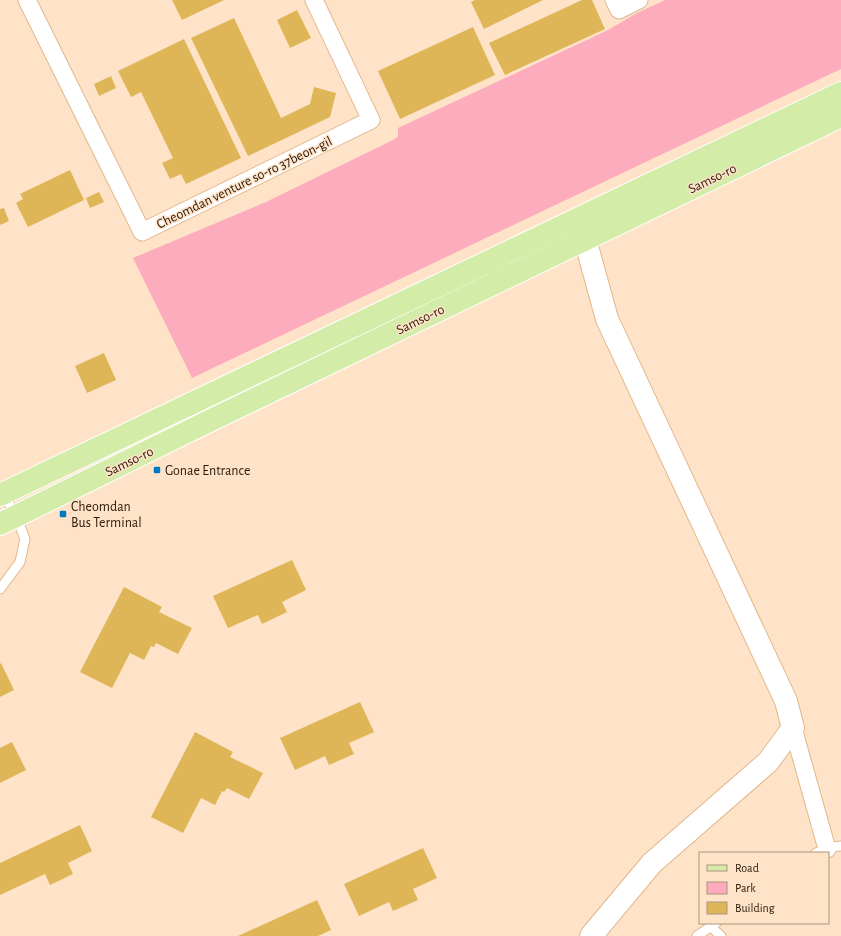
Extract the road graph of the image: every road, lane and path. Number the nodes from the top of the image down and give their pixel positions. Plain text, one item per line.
1 (27, 0) edge
2 (314, 0) edge
3 (614, 0) edge
4 (640, 0) edge
5 (841, 93) edge
6 (841, 116) edge
7 (577, 219) junction
8 (585, 239) junction
9 (2, 494) edge
10 (8, 520) edge
11 (0, 588) edge
12 (793, 728) junction
13 (828, 849) edge
14 (713, 925) edge
15 (591, 936) edge
16 (697, 936) edge
17 (721, 936) edge

1 - 2 street, Cheomdan venture so-ro 37beon-gil
3 - 4 street
5 - 7 main road, Samso-ro
6 - 8 main road, Samso-ro
7 - 8 street
7 - 9 main road, Samso-ro
8 - 10 main road, Samso-ro
8 - 12 street
9 - 10 lane
10 - 11 lane
12 - 13 street
12 - 15 street
14 - 16 lane
14 - 17 lane

